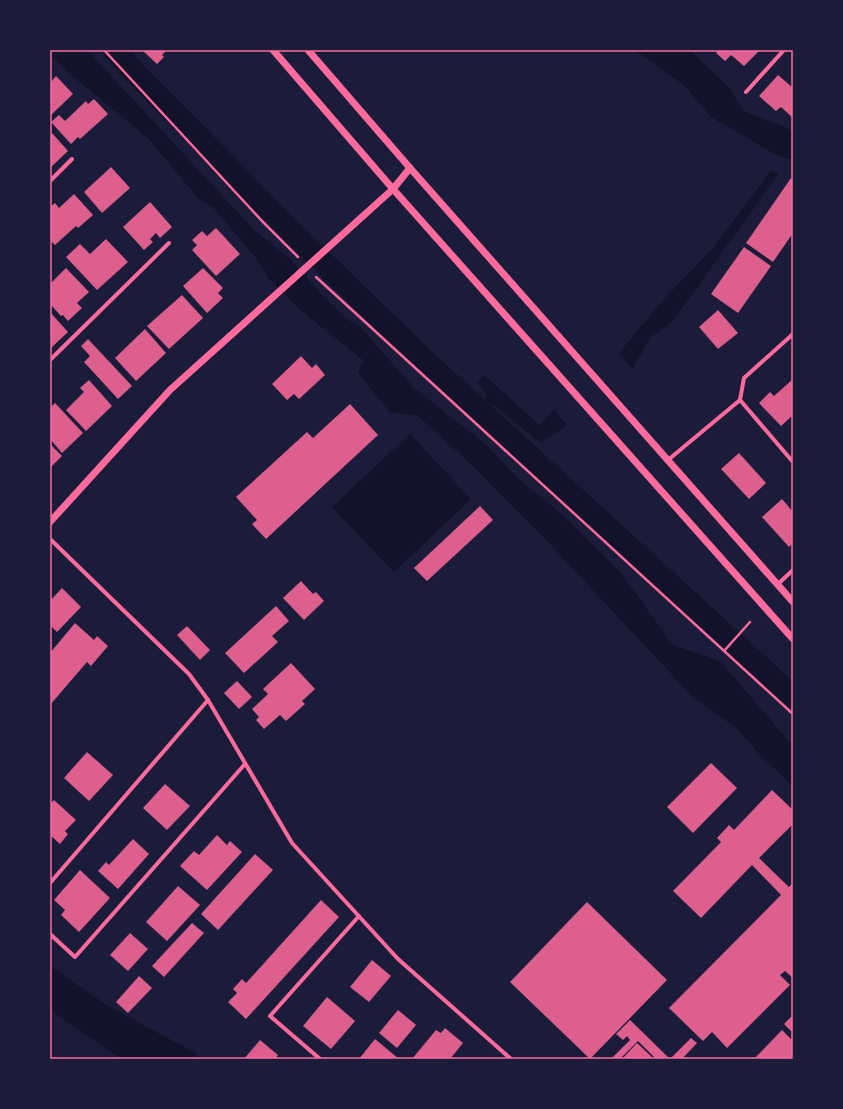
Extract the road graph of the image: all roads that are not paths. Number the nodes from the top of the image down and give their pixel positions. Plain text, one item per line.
1 (273, 50) edge
2 (308, 50) edge
3 (784, 50) edge
4 (746, 92) dead end
5 (72, 159) dead end
6 (410, 168) junction
7 (50, 181) edge
8 (394, 189) junction
9 (169, 243) dead end
10 (793, 334) edge
11 (50, 360) edge
12 (740, 400) junction
13 (668, 460) junction
14 (793, 462) edge
15 (50, 522) edge
16 (50, 539) edge
17 (793, 570) edge
18 (778, 584) junction
19 (793, 602) edge
20 (793, 639) edge
21 (208, 700) junction
22 (246, 764) junction
23 (50, 883) edge
24 (359, 916) junction
25 (50, 934) edge
26 (320, 1059) edge
27 (512, 1059) edge

1 - 8 street
2 - 6 street
3 - 4 street
5 - 7 street
6 - 8 street
6 - 13 street
8 - 15 street
8 - 20 street
9 - 11 street
10 - 12 street
12 - 13 street
12 - 14 street
13 - 18 street
16 - 21 street
17 - 18 street
18 - 19 street
21 - 22 street
21 - 23 street
22 - 24 street
22 - 25 street
24 - 26 street
24 - 27 street

